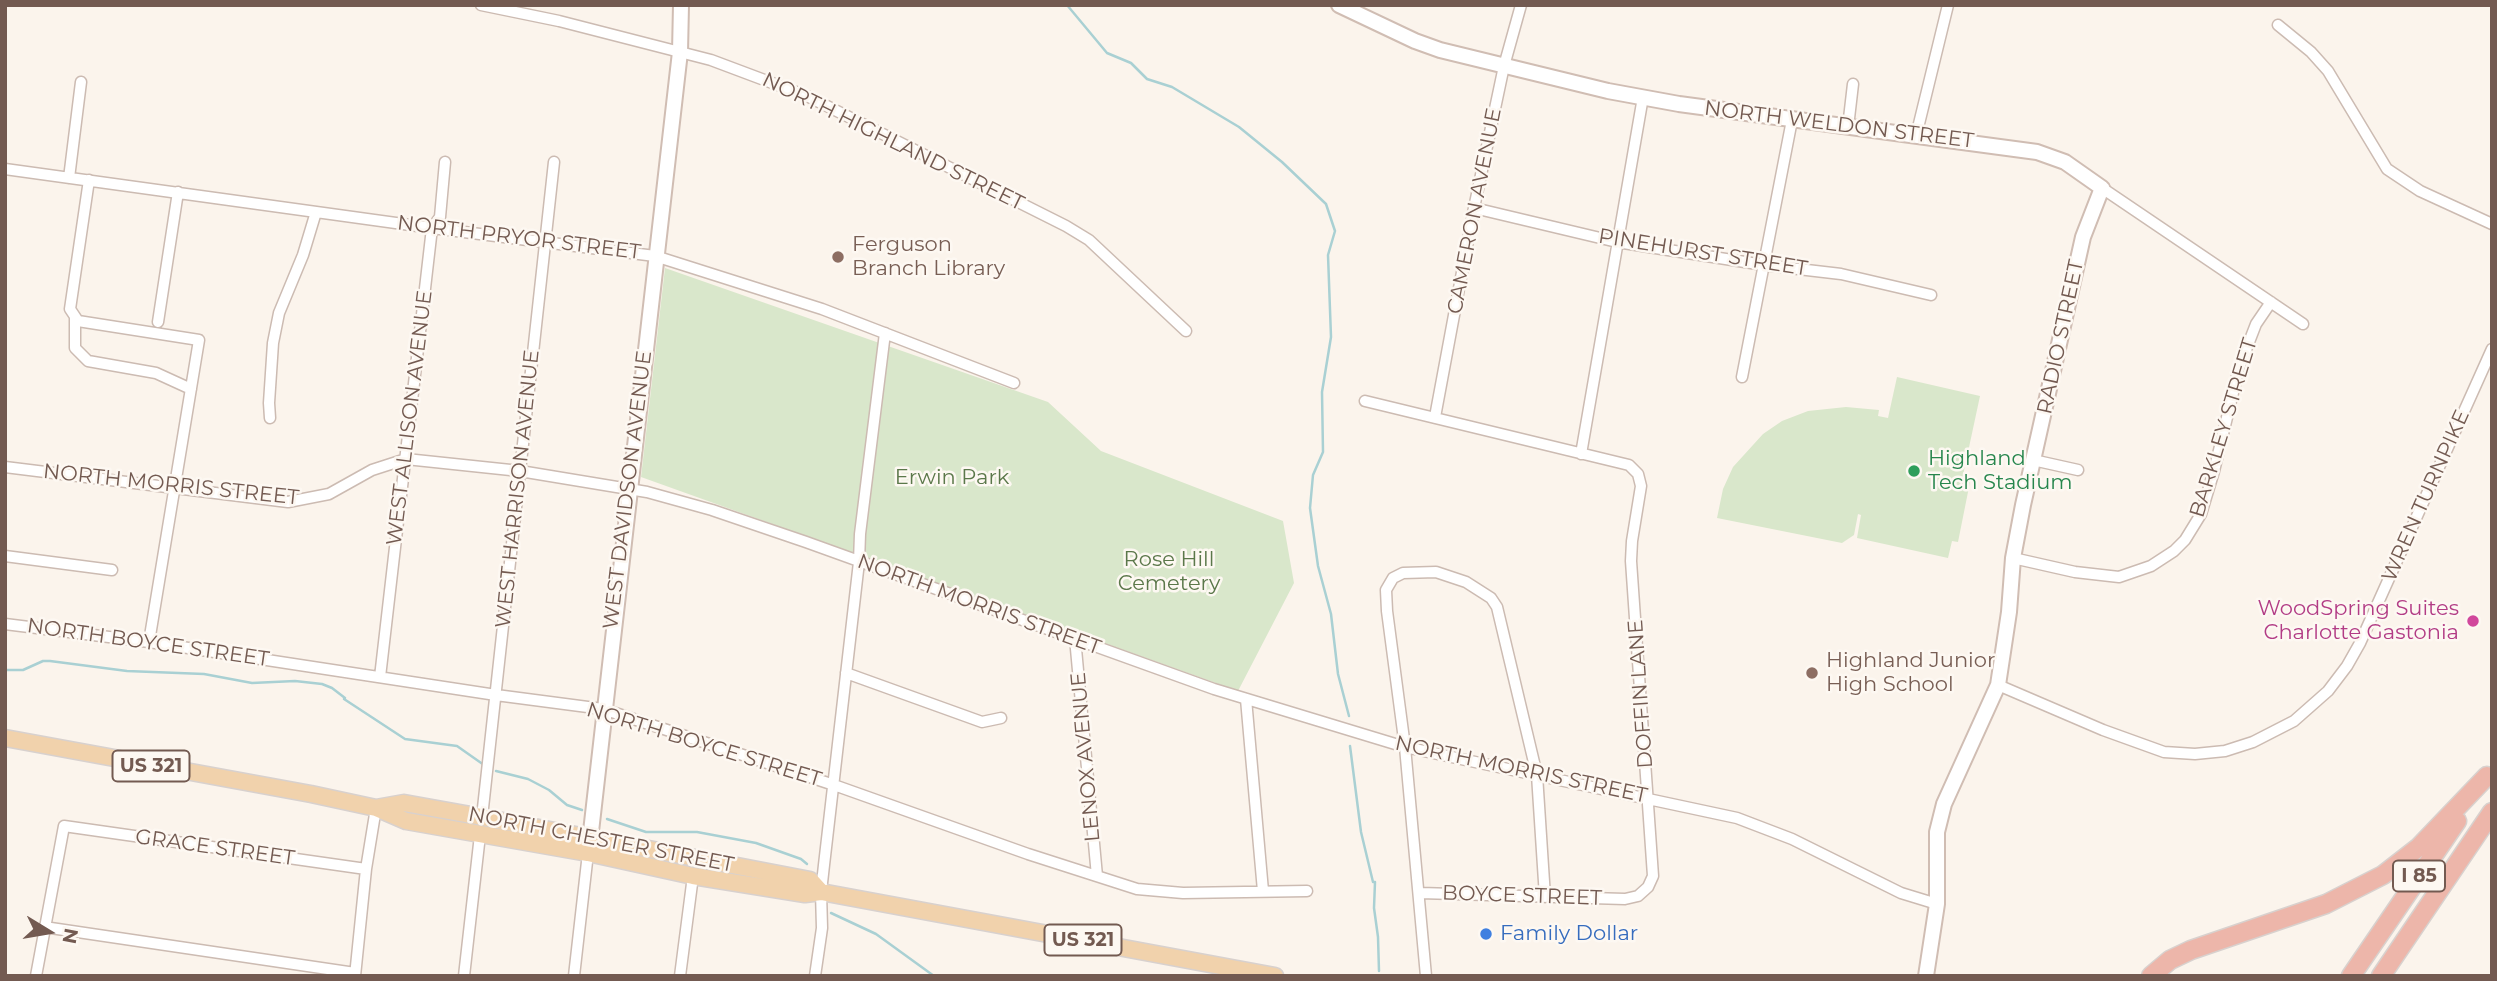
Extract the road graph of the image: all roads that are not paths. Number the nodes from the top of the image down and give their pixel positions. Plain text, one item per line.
1 (481, 5) edge
2 (681, 5) edge
3 (1339, 5) edge
4 (1521, 5) edge
5 (1948, 5) edge
6 (2278, 25) dead end
7 (680, 51) junction
8 (1504, 66) junction
9 (81, 82) dead end
10 (1853, 84) dead end
11 (1643, 97) junction
12 (1792, 120) junction
13 (1848, 127) junction
14 (1916, 136) junction
15 (445, 162) dead end
16 (554, 162) dead end
17 (5, 169) edge
18 (69, 178) junction
19 (89, 180) junction
20 (2102, 188) junction
21 (178, 192) junction
22 (1474, 208) junction
23 (316, 212) junction
24 (2492, 224) edge
25 (432, 228) junction
26 (1617, 242) junction
27 (545, 243) junction
28 (655, 256) junction
29 (1764, 265) junction
30 (1931, 295) dead end
31 (2271, 302) junction
32 (72, 312) junction
33 (159, 322) dead end
34 (2303, 324) dead end
35 (1186, 331) dead end
36 (885, 333) junction
37 (2492, 349) edge
38 (1742, 377) dead end
39 (1014, 383) dead end
40 (191, 389) junction
41 (1364, 401) dead end
42 (1436, 417) junction
43 (270, 418) dead end
44 (1581, 454) junction
45 (406, 459) junction
46 (2033, 460) junction
47 (5, 467) edge
48 (2078, 470) dead end
49 (520, 471) junction
50 (174, 487) junction
51 (629, 488) junction
52 (5, 556) edge
53 (2013, 558) junction
54 (859, 562) junction
55 (113, 570) dead end
56 (5, 624) edge
57 (1075, 638) junction
58 (149, 642) junction
59 (846, 673) junction
60 (380, 677) junction
61 (1998, 685) junction
62 (496, 695) junction
63 (1246, 699) junction
64 (603, 709) junction
65 (1001, 718) dead end
66 (5, 738) edge
67 (1405, 747) junction
68 (2490, 772) edge
69 (1537, 775) junction
70 (834, 785) junction
71 (1648, 797) junction
72 (376, 808) junction
73 (2492, 812) edge
74 (482, 817) junction
75 (480, 835) junction
76 (589, 846) junction
77 (366, 869) junction
78 (693, 876) junction
79 (1097, 876) junction
80 (1263, 891) junction
81 (1307, 891) dead end
82 (821, 892) junction
83 (1420, 893) junction
84 (1545, 897) junction
85 (1625, 899) joint
86 (1937, 904) junction
87 (44, 927) junction
88 (355, 975) edge
89 (36, 976) edge
90 (464, 976) edge
91 (575, 976) edge
92 (680, 976) edge
93 (815, 976) edge
94 (1275, 976) edge
95 (1426, 976) edge
96 (1926, 976) edge
97 (2151, 976) edge
98 (2351, 976) edge
99 (2381, 976) edge

1 - 7 street, NORTH HIGHLAND STREET
2 - 7 street, WEST DAVIDSON AVENUE
3 - 8 street, NORTH WELDON STREET
4 - 8 street, CAMERON AVENUE
5 - 14 street
6 - 24 street
7 - 28 street, WEST DAVIDSON AVENUE
7 - 35 street, NORTH HIGHLAND STREET
8 - 11 street, NORTH WELDON STREET
8 - 22 street, CAMERON AVENUE
9 - 18 street
10 - 13 street
11 - 12 street, NORTH WELDON STREET
11 - 26 street
12 - 13 street, NORTH WELDON STREET
12 - 29 street
13 - 14 street, NORTH WELDON STREET
14 - 20 street, NORTH WELDON STREET
15 - 25 street, WEST ALLISON AVENUE
16 - 27 street, WEST HARRISON AVENUE
17 - 18 street, NORTH PRYOR STREET
18 - 19 street, NORTH PRYOR STREET
19 - 21 street, NORTH PRYOR STREET
19 - 32 street
20 - 31 street, NORTH WELDON STREET
20 - 46 street, RADIO STREET
21 - 23 street, NORTH PRYOR STREET
21 - 33 street
22 - 26 street, PINEHURST STREET
22 - 42 street, CAMERON AVENUE
23 - 25 street, NORTH PRYOR STREET
23 - 43 street
25 - 27 street, NORTH PRYOR STREET
25 - 45 street, WEST ALLISON AVENUE
26 - 29 street, PINEHURST STREET
26 - 44 street
27 - 28 street, NORTH PRYOR STREET
27 - 49 street, WEST HARRISON AVENUE
28 - 36 street, NORTH PRYOR STREET
28 - 51 street, WEST DAVIDSON AVENUE
29 - 30 street, PINEHURST STREET
29 - 38 street
31 - 34 street, NORTH WELDON STREET
31 - 53 street, BARKLEY STREET
32 - 40 street
32 - 40 street
36 - 39 street, NORTH PRYOR STREET
36 - 54 street
37 - 61 street, WREN TURNPIKE
40 - 50 street
41 - 42 street
42 - 44 street
44 - 71 street, DOFFIN LANE
45 - 49 street, NORTH MORRIS STREET
45 - 50 street, NORTH MORRIS STREET
45 - 60 street, WEST ALLISON AVENUE
46 - 48 street
46 - 53 street, RADIO STREET
47 - 50 street, NORTH MORRIS STREET
49 - 51 street, NORTH MORRIS STREET
49 - 62 street, WEST HARRISON AVENUE
50 - 58 street
51 - 54 street, NORTH MORRIS STREET
51 - 64 street, WEST DAVIDSON AVENUE
52 - 55 street
53 - 61 street, RADIO STREET
54 - 57 street, NORTH MORRIS STREET
54 - 59 street
56 - 58 street, NORTH BOYCE STREET
57 - 63 street, NORTH MORRIS STREET
57 - 79 street, LENOX AVENUE
58 - 60 street, NORTH BOYCE STREET
59 - 65 street
59 - 70 street
60 - 62 street, NORTH BOYCE STREET
61 - 86 street, RADIO STREET
62 - 64 street, NORTH BOYCE STREET
62 - 74 street, WEST HARRISON AVENUE
63 - 67 street, NORTH MORRIS STREET
63 - 80 street
64 - 70 street, NORTH BOYCE STREET
64 - 76 street, WEST DAVIDSON AVENUE
66 - 72 main road, NORTH CHESTER STREET / US 321
67 - 69 street, NORTH MORRIS STREET
67 - 69 street
67 - 83 street
68 - 97 highway
68 - 98 highway, I 85
69 - 71 street, NORTH MORRIS STREET
69 - 84 street
70 - 79 street, NORTH BOYCE STREET
70 - 82 street
71 - 85 street, DOFFIN LANE
71 - 86 street, NORTH MORRIS STREET
72 - 74 main road, NORTH CHESTER STREET / US 321
72 - 75 main road, NORTH CHESTER STREET / US 321
72 - 77 street
73 - 99 highway, I 85
74 - 76 main road, NORTH CHESTER STREET / US 321
75 - 76 main road, NORTH CHESTER STREET / US 321
75 - 90 street
76 - 78 main road, NORTH CHESTER STREET / US 321
76 - 82 main road, NORTH CHESTER STREET / US 321
76 - 91 street, WEST DAVIDSON AVENUE
77 - 87 street, GRACE STREET
77 - 88 street
78 - 82 main road, NORTH CHESTER STREET / US 321
78 - 92 street
79 - 80 street, NORTH BOYCE STREET
80 - 81 street, NORTH BOYCE STREET
82 - 93 street
82 - 94 main road, NORTH CHESTER STREET / US 321
83 - 84 street, BOYCE STREET
83 - 95 street
84 - 85 street, BOYCE STREET
86 - 96 street, RADIO STREET
87 - 88 street
87 - 89 street

